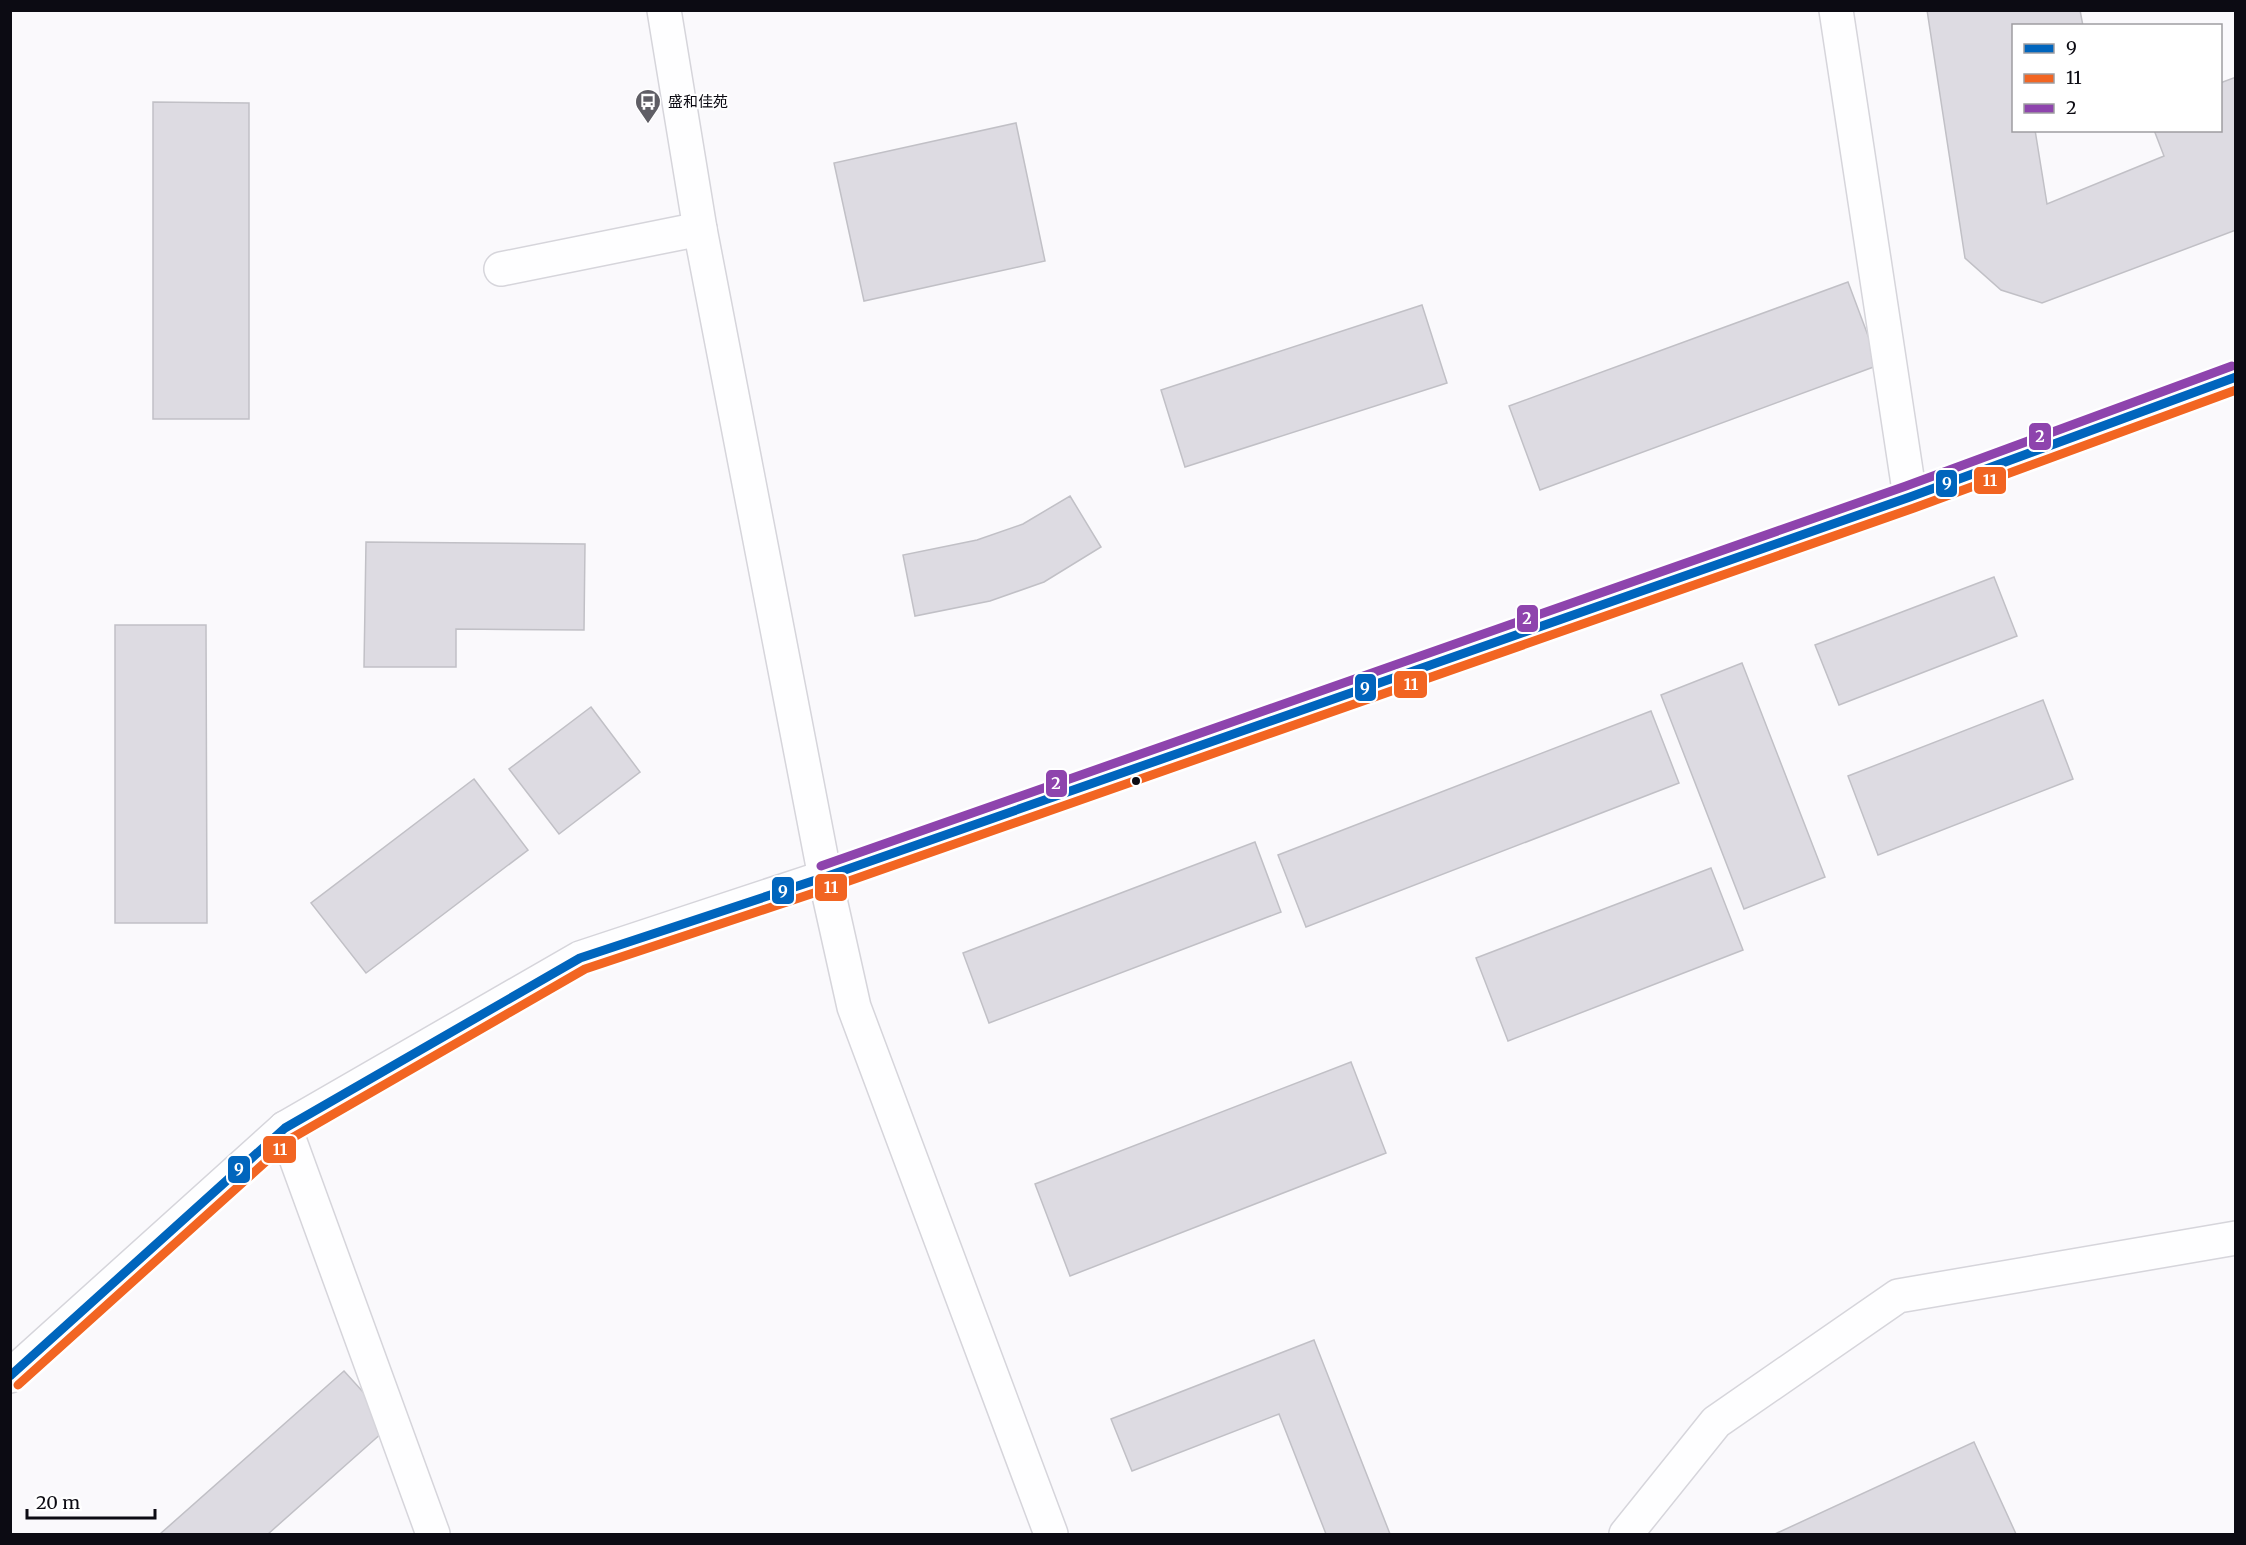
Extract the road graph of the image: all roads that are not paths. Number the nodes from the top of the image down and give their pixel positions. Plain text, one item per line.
1 (664, 10) edge
2 (1836, 10) edge
3 (700, 229) junction
4 (501, 269) dead end
5 (2235, 377) edge
6 (1910, 497) junction
7 (825, 876) junction
8 (285, 1128) junction
9 (2235, 1238) edge
10 (10, 1376) edge
11 (433, 1534) edge
12 (1051, 1534) edge
13 (1626, 1534) edge

1 - 3 street
2 - 6 street
3 - 4 street
3 - 7 street
5 - 6 street
6 - 7 street
7 - 8 street
7 - 12 street
8 - 10 street
8 - 11 street
9 - 13 street

